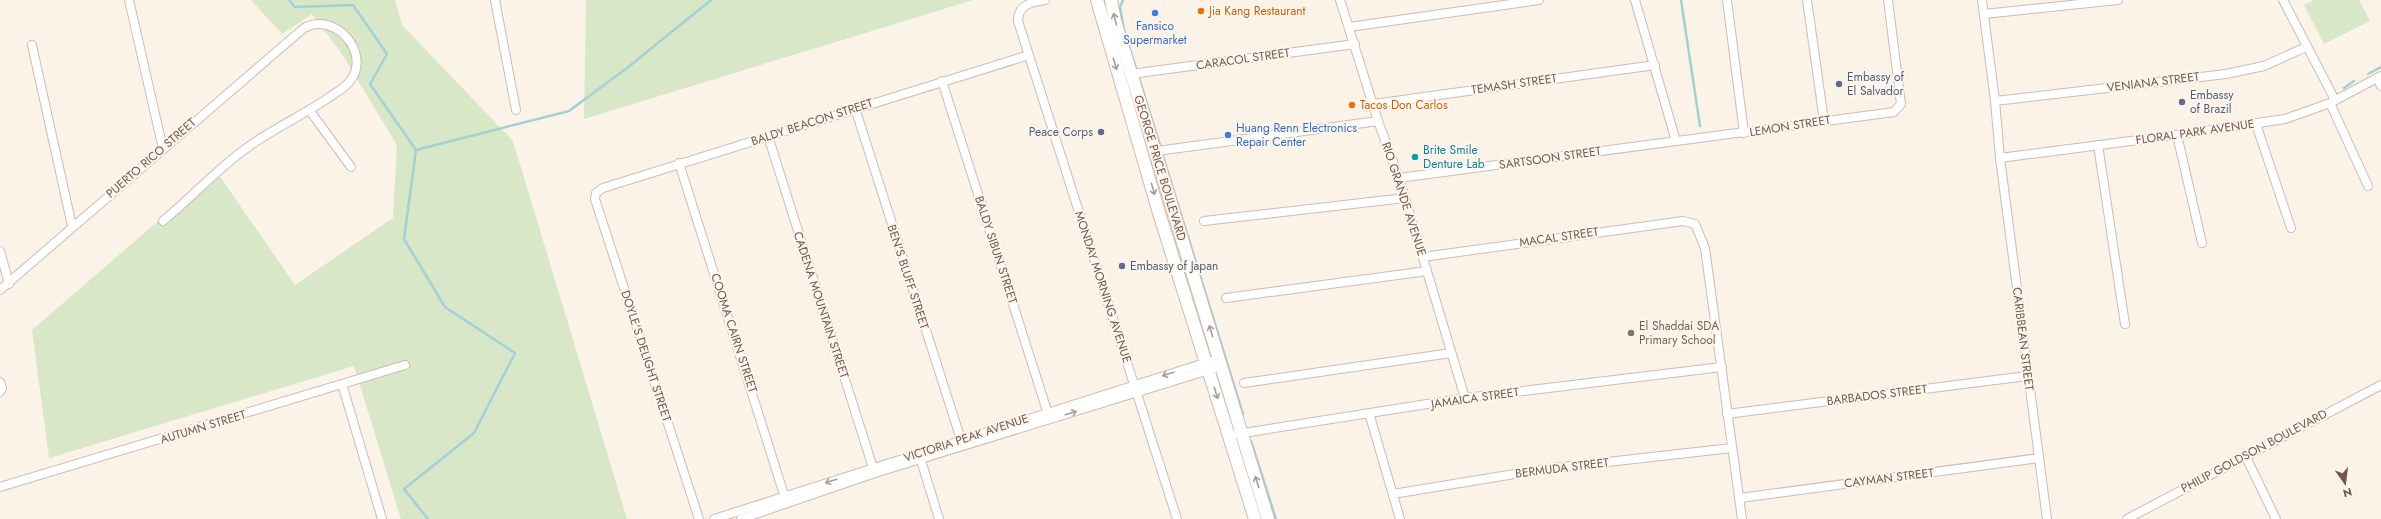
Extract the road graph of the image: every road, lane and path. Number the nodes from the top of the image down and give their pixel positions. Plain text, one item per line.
1 (129, 0) edge
2 (495, 0) edge
3 (1045, 0) edge
4 (1097, 0) edge
5 (1111, 0) edge
6 (1340, 0) edge
7 (1539, 0) edge
8 (1635, 0) edge
9 (1727, 0) edge
10 (1807, 0) edge
11 (1888, 0) edge
12 (1982, 0) edge
13 (2118, 0) edge
14 (2283, 0) edge
15 (1984, 14) junction
16 (1349, 27) junction
17 (1355, 44) junction
18 (32, 46) dead end
19 (2306, 47) junction
20 (1029, 55) junction
21 (1655, 65) junction
22 (1131, 74) junction
23 (2380, 80) edge
24 (942, 81) junction
25 (1995, 102) junction
26 (2332, 102) junction
27 (1374, 104) junction
28 (855, 108) junction
29 (516, 110) dead end
30 (310, 111) junction
31 (1378, 121) junction
32 (1824, 121) junction
33 (2256, 124) junction
34 (1744, 133) junction
35 (2177, 135) junction
36 (768, 136) junction
37 (1676, 141) junction
38 (2098, 145) junction
39 (163, 149) junction
40 (1157, 151) dead end
41 (2000, 158) junction
42 (679, 163) junction
43 (351, 167) dead end
44 (1399, 178) junction
45 (2368, 186) dead end
46 (596, 193) joint
47 (1405, 198) junction
48 (1172, 209) junction
49 (1160, 213) junction
50 (163, 221) dead end
51 (1204, 221) dead end
52 (72, 226) junction
53 (2291, 228) dead end
54 (2202, 243) dead end
55 (0, 251) edge
56 (1423, 257) junction
57 (1426, 271) junction
58 (9, 284) junction
59 (0, 290) edge
60 (1226, 298) dead end
61 (2125, 324) dead end
62 (1451, 353) junction
63 (1220, 362) junction
64 (405, 365) dead end
65 (1207, 366) junction
66 (1722, 367) junction
67 (2027, 376) junction
68 (0, 382) edge
69 (1244, 383) dead end
70 (342, 384) junction
71 (2381, 385) edge
72 (1136, 388) junction
73 (0, 392) edge
74 (1465, 398) junction
75 (1369, 413) junction
76 (1727, 414) junction
77 (1048, 416) junction
78 (1241, 433) junction
79 (1229, 437) junction
80 (962, 442) junction
81 (1732, 448) junction
82 (2245, 455) junction
83 (920, 457) junction
84 (2039, 458) junction
85 (874, 470) junction
86 (0, 487) edge
87 (1393, 494) junction
88 (1740, 498) junction
89 (786, 500) junction
90 (382, 519) edge
91 (699, 519) edge
92 (714, 519) edge
93 (741, 519) edge
94 (939, 519) edge
95 (1177, 519) edge
96 (1255, 519) edge
97 (1268, 519) edge
98 (1400, 519) edge
99 (1742, 519) edge
100 (2047, 519) edge
101 (2128, 519) edge
102 (2276, 519) edge

1 - 39 street
2 - 29 street
3 - 20 street, MONDAY MORNING AVENUE
4 -> 49 main road, GEORGE PRICE BOULEVARD
22 -> 5 main road, GEORGE PRICE BOULEVARD
6 - 16 street, RIO GRANDE AVENUE
7 - 16 street
8 - 21 street
9 - 34 street
10 - 32 street
11 - 32 street, LEMON STREET
12 - 15 street, CARIBBEAN STREET
13 - 15 street
14 - 19 street
15 - 25 street, CARIBBEAN STREET
16 - 17 street, RIO GRANDE AVENUE
17 - 22 street, CARACOL STREET
17 - 27 street, RIO GRANDE AVENUE
18 - 52 street
19 - 25 street, VENIANA STREET
19 - 26 street
20 - 24 street, BALDY BEACON STREET
20 - 72 street, MONDAY MORNING AVENUE
21 - 27 street, TEMASH STREET
21 - 37 street
22 - 48 main road, GEORGE PRICE BOULEVARD
23 - 26 street, FLORAL PARK AVENUE
24 - 28 street, BALDY BEACON STREET
24 - 77 street, BALDY SIBUN STREET
25 - 41 street, CARIBBEAN STREET
26 - 33 street, FLORAL PARK AVENUE
26 - 45 street
27 - 31 street, RIO GRANDE AVENUE
28 - 36 street, BALDY BEACON STREET
28 - 80 street, BEN'S BLUFF STREET
30 - 39 street, PUERTO RICO STREET
30 - 43 street
30 - 50 street
31 - 40 street
31 - 44 street, RIO GRANDE AVENUE
32 - 34 street, LEMON STREET
33 - 35 street, FLORAL PARK AVENUE
33 - 53 street
34 - 37 street, LEMON STREET
35 - 38 street, FLORAL PARK AVENUE
35 - 54 street
36 - 42 street, BALDY BEACON STREET
36 - 85 street, CADENA MOUNTAIN STREET
37 - 44 street, SARTSOON STREET
38 - 41 street, FLORAL PARK AVENUE
38 - 61 street
39 - 52 street, PUERTO RICO STREET
41 - 67 street, CARIBBEAN STREET
42 - 46 street, BALDY BEACON STREET
42 - 89 street, COOMA CAIRN STREET
44 - 47 street, RIO GRANDE AVENUE
46 - 91 street, DOYLE'S DELIGHT STREET
47 - 51 street
47 - 56 street, RIO GRANDE AVENUE
48 - 49 main road
63 -> 48 main road, GEORGE PRICE BOULEVARD
49 - 65 main road, GEORGE PRICE BOULEVARD
52 - 58 street, PUERTO RICO STREET
55 - 58 street
56 - 57 street, RIO GRANDE AVENUE
56 - 66 street, MACAL STREET
57 - 60 street
57 - 62 street, RIO GRANDE AVENUE
58 - 59 street, PUERTO RICO STREET
62 - 69 street
62 - 74 street, RIO GRANDE AVENUE
63 - 65 street, VICTORIA PEAK AVENUE
63 - 78 main road, GEORGE PRICE BOULEVARD
64 - 70 street, AUTUMN STREET
65 - 72 street, VICTORIA PEAK AVENUE
65 -> 79 main road, GEORGE PRICE BOULEVARD
66 - 74 street, JAMAICA STREET
66 - 76 street
67 - 76 street, BARBADOS STREET
67 - 84 street, CARIBBEAN STREET
68 - 73 street
70 - 86 street, AUTUMN STREET
70 - 90 street
71 - 82 street, PHILIP GOLDSON BOULEVARD
72 - 77 street, VICTORIA PEAK AVENUE
72 - 95 street, MONDAY MORNING AVENUE
74 - 75 street, JAMAICA STREET
75 - 78 street, JAMAICA STREET
75 - 87 street
76 - 81 street
77 - 80 street, VICTORIA PEAK AVENUE
78 - 79 street, JAMAICA STREET
97 -> 78 main road, GEORGE PRICE BOULEVARD
79 - 96 main road, GEORGE PRICE BOULEVARD
80 - 83 street, VICTORIA PEAK AVENUE
81 - 87 street, BERMUDA STREET
81 - 88 street
82 - 101 street, PHILIP GOLDSON BOULEVARD
82 - 102 street
83 - 85 street, VICTORIA PEAK AVENUE
83 - 94 street
84 - 88 street, CAYMAN STREET
84 - 100 street, CARIBBEAN STREET
85 - 89 street, VICTORIA PEAK AVENUE
87 - 98 street
88 - 99 street
89 - 92 street, VICTORIA PEAK AVENUE
89 - 93 street

